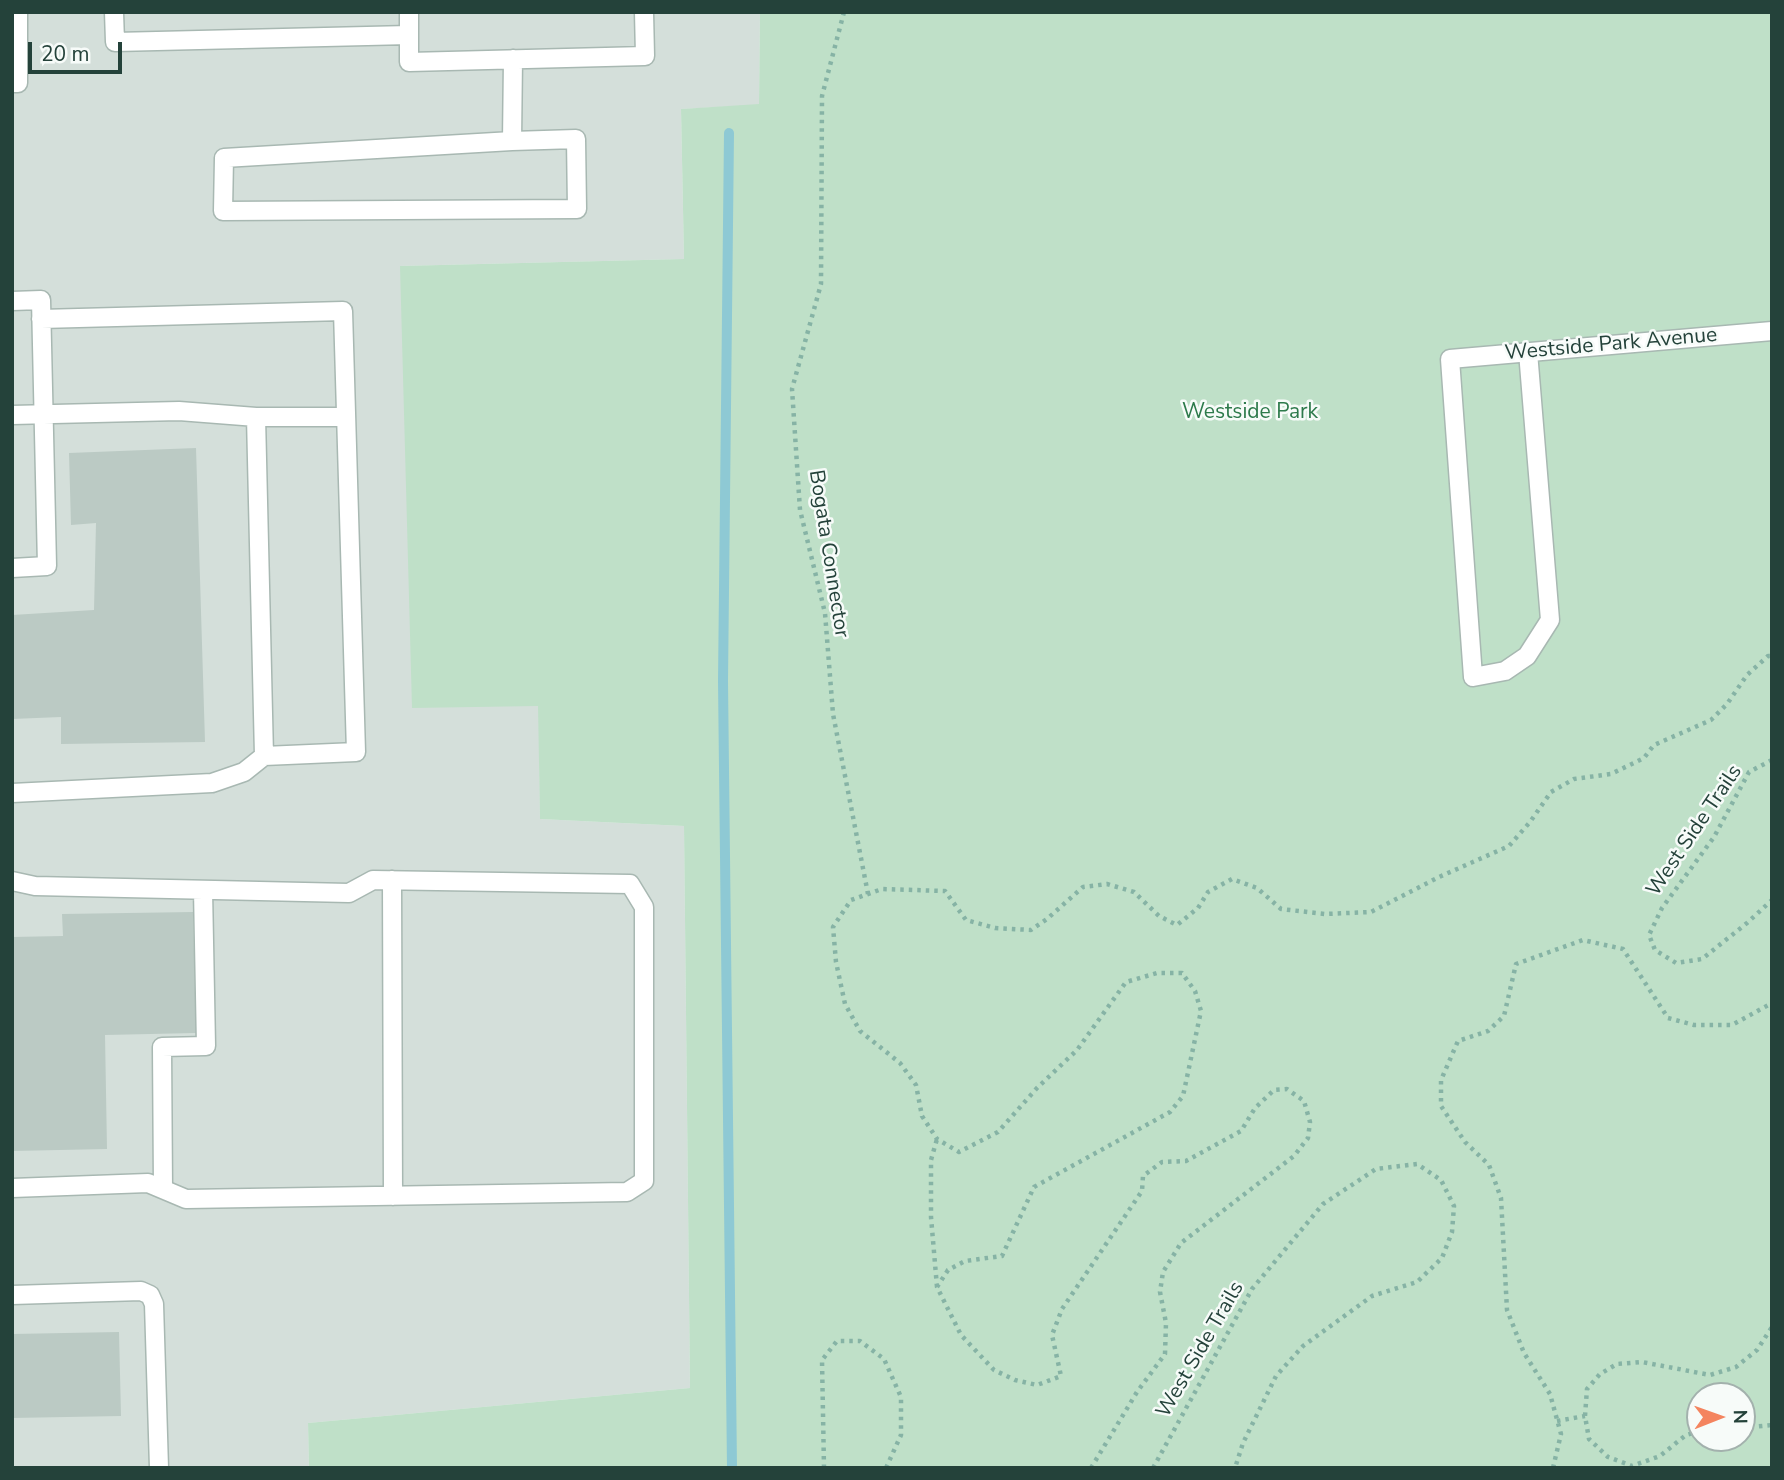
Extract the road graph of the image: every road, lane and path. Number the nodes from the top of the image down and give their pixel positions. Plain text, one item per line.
1 (18, 12) edge
2 (114, 12) edge
3 (409, 12) edge
4 (644, 12) edge
5 (845, 12) edge
6 (409, 35) junction
7 (513, 60) junction
8 (12, 83) edge
9 (512, 141) junction
10 (12, 300) edge
11 (41, 320) junction
12 (1772, 331) edge
13 (1528, 352) junction
14 (42, 414) junction
15 (12, 415) edge
16 (256, 416) junction
17 (346, 416) junction
18 (12, 568) edge
19 (1772, 656) edge
20 (264, 756) junction
21 (1772, 760) edge
22 (12, 793) edge
23 (392, 880) junction
24 (12, 881) edge
25 (203, 890) junction
26 (868, 894) junction
27 (1772, 900) edge
28 (1772, 1003) edge
29 (937, 1139) junction
30 (12, 1188) edge
31 (163, 1189) junction
32 (393, 1196) junction
33 (937, 1287) junction
34 (12, 1295) edge
35 (1772, 1327) edge
36 (1585, 1416) junction
37 (1557, 1421) junction
38 (1686, 1436) edge
39 (159, 1468) edge
40 (824, 1468) edge
41 (886, 1468) edge
42 (1091, 1468) edge
43 (1153, 1468) edge
44 (1236, 1468) edge
45 (1553, 1468) edge

1 - 8 lane
2 - 6 lane
3 - 6 lane
4 - 7 lane
5 - 26 path, Bogata Connector
6 - 7 lane
7 - 9 lane
9 - 9 lane
10 - 11 lane
11 - 14 lane
11 - 17 lane
12 - 13 lane, Westside Park Avenue
13 - 13 lane, Westside Park Avenue
14 - 15 lane
14 - 16 lane
14 - 18 lane
16 - 17 lane
16 - 20 lane
17 - 20 lane
19 - 26 path
20 - 22 lane
21 - 27 path, West Side Trails
23 - 25 lane
23 - 32 lane
23 - 32 lane
24 - 25 lane
25 - 31 lane
26 - 29 path
28 - 37 path
29 - 33 path
29 - 33 path
30 - 31 lane
31 - 32 lane
33 - 42 path, West Side Trails
34 - 39 lane
35 - 36 path
36 - 37 path
36 - 38 path
37 - 45 path
40 - 41 path
43 - 44 path, West Side Trails

